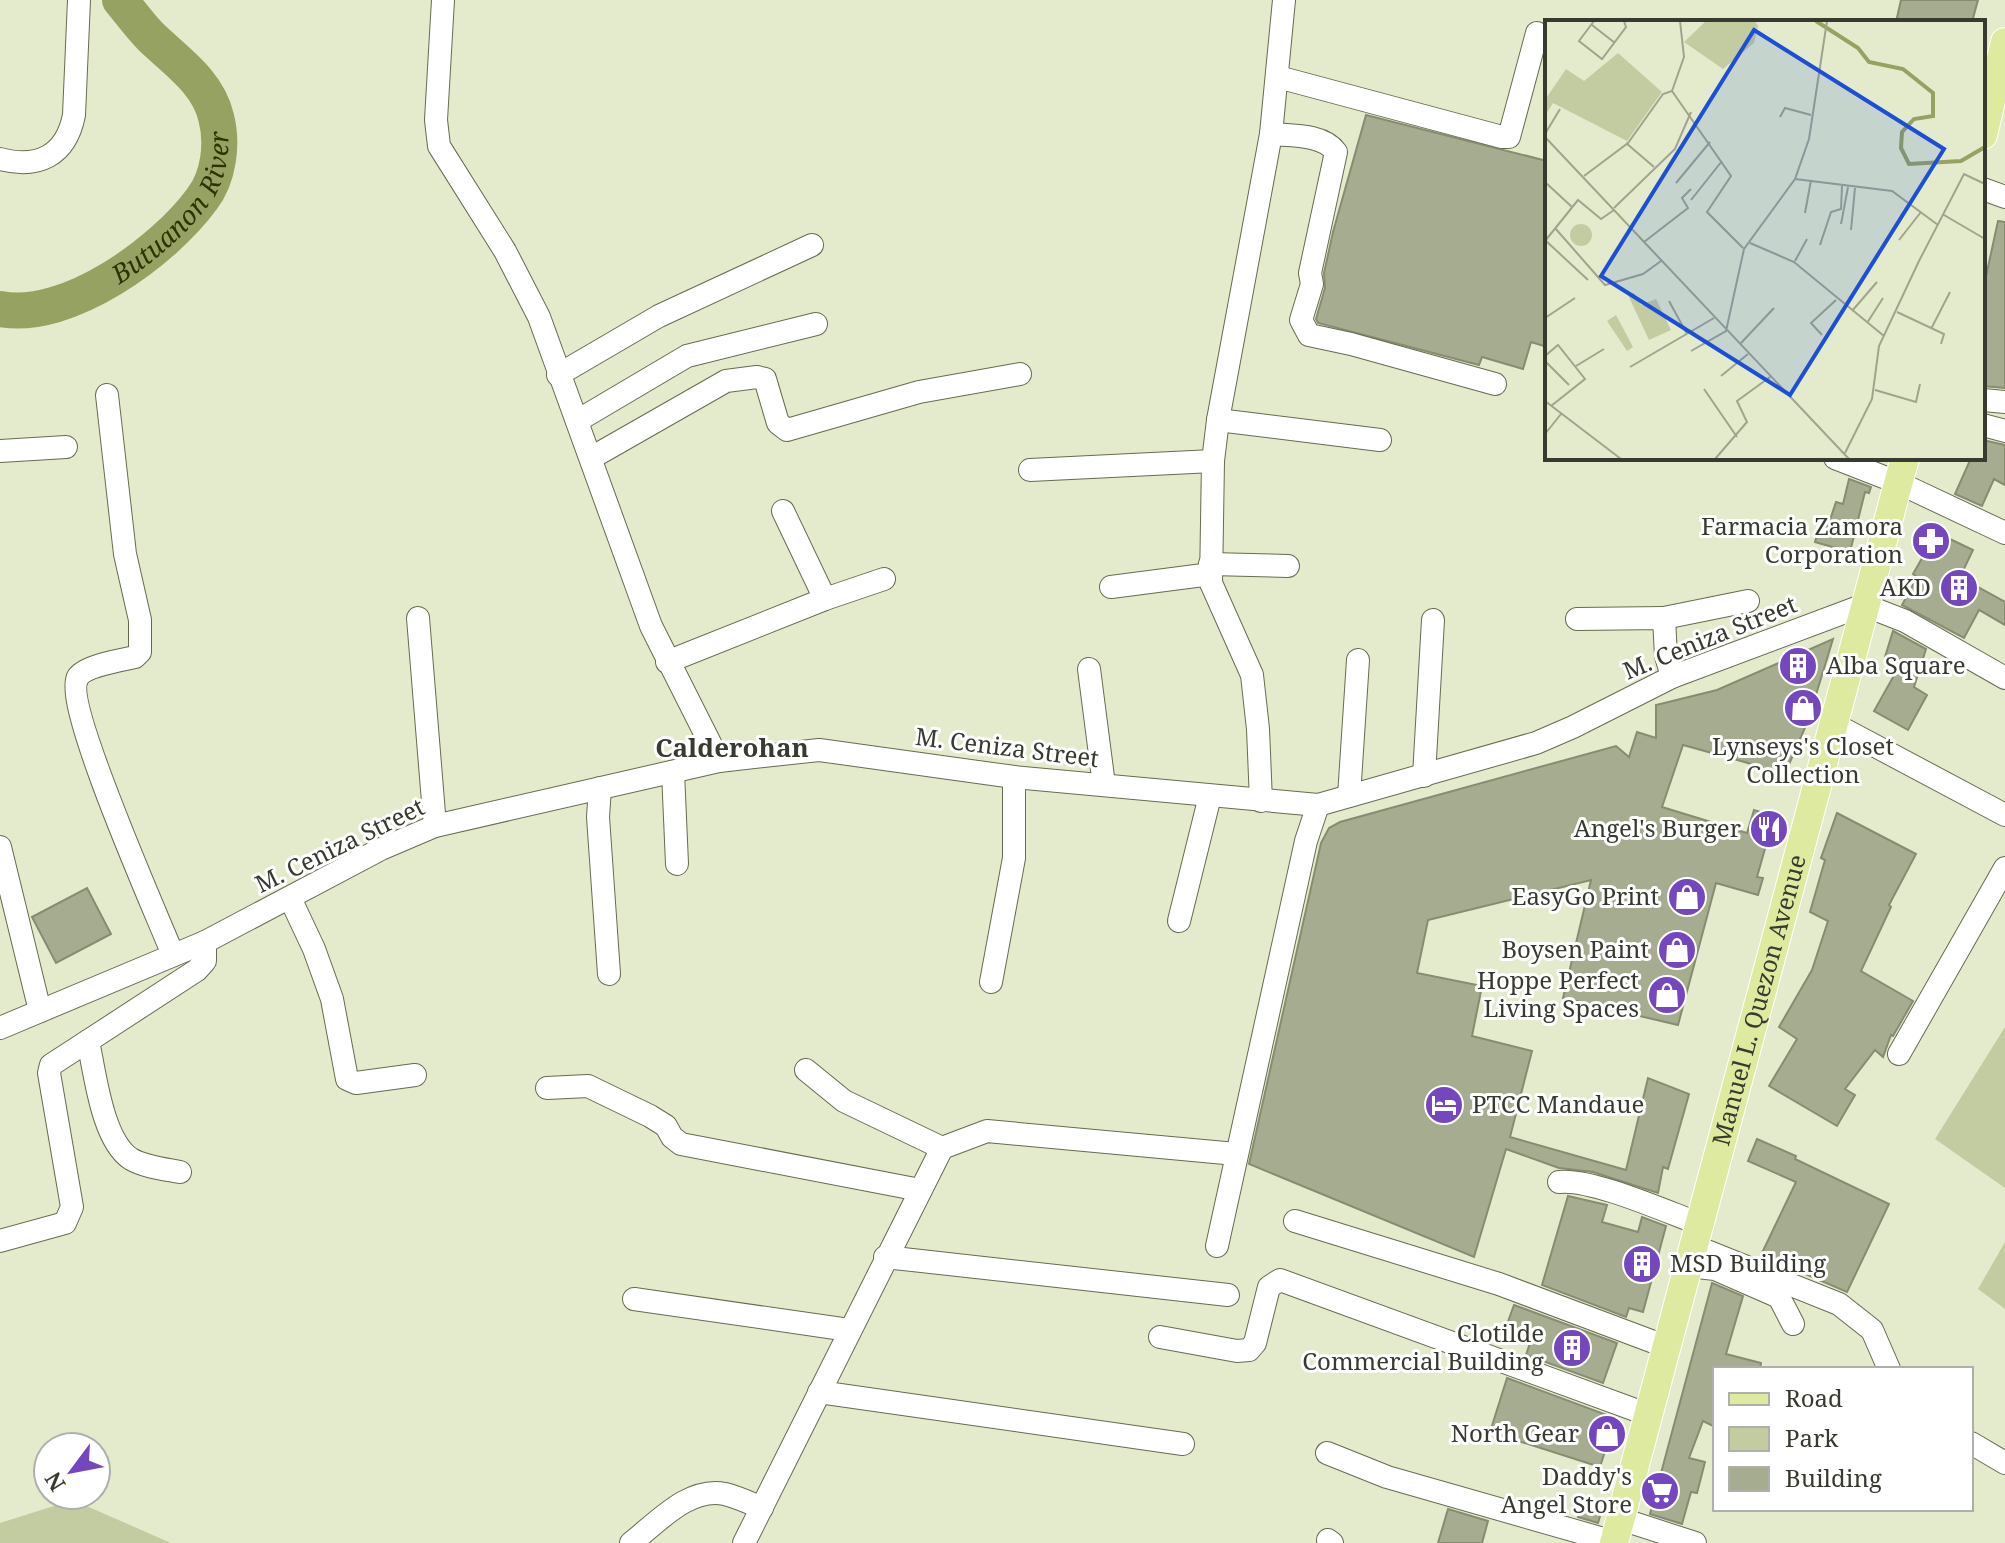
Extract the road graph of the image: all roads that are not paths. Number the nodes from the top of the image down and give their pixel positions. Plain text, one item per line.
1 (79, 0) edge
2 (443, 0) edge
3 (1284, 0) edge
4 (1537, 33) dead end
5 (2005, 42) edge
6 (1278, 77) junction
7 (1985, 127) edge
8 (1271, 134) junction
9 (0, 159) edge
10 (1985, 190) edge
11 (2005, 197) edge
12 (812, 245) dead end
13 (816, 324) dead end
14 (1020, 374) dead end
15 (558, 375) junction
16 (1495, 384) dead end
17 (107, 395) dead end
18 (1985, 400) edge
19 (2005, 402) edge
20 (1218, 420) junction
21 (577, 421) junction
22 (1985, 426) edge
23 (2005, 431) edge
24 (1380, 440) dead end
25 (66, 447) dead end
26 (0, 451) edge
27 (591, 458) junction
28 (1846, 460) edge
29 (1213, 461) junction
30 (1030, 470) dead end
31 (1902, 470) edge
32 (783, 511) dead end
33 (2005, 533) edge
34 (1288, 566) dead end
35 (1211, 569) junction
36 (884, 579) dead end
37 (1111, 587) dead end
38 (825, 599) junction
39 (1748, 601) dead end
40 (1864, 605) junction
41 (418, 618) dead end
42 (1664, 618) junction
43 (1577, 619) dead end
44 (1433, 620) dead end
45 (1358, 660) dead end
46 (667, 662) junction
47 (1089, 669) dead end
48 (1672, 677) junction
49 (2005, 678) edge
50 (1834, 724) junction
51 (719, 761) junction
52 (673, 772) junction
53 (1424, 776) junction
54 (1014, 777) junction
55 (1104, 785) junction
56 (600, 788) junction
57 (1210, 796) junction
58 (1349, 796) junction
59 (1261, 801) junction
60 (1318, 805) junction
61 (2005, 815) edge
62 (435, 826) junction
63 (0, 847) edge
64 (677, 864) dead end
65 (2005, 868) edge
66 (290, 898) junction
67 (1179, 921) dead end
68 (205, 942) junction
69 (173, 955) junction
70 (609, 974) dead end
71 (991, 982) dead end
72 (40, 1011) junction
73 (0, 1028) edge
74 (88, 1041) junction
75 (1899, 1054) dead end
76 (806, 1070) dead end
77 (415, 1075) dead end
78 (547, 1088) dead end
79 (942, 1148) junction
80 (1236, 1154) junction
81 (180, 1172) dead end
82 (1559, 1182) dead end
83 (920, 1190) junction
84 (1295, 1221) dead end
85 (0, 1241) edge
86 (1694, 1245) junction
87 (1217, 1246) dead end
88 (885, 1257) junction
89 (1228, 1295) dead end
90 (634, 1299) dead end
91 (1793, 1324) dead end
92 (849, 1330) junction
93 (1160, 1337) dead end
94 (1667, 1347) junction
95 (1888, 1367) edge
96 (819, 1392) junction
97 (1649, 1415) junction
98 (1183, 1444) dead end
99 (1973, 1444) edge
100 (1327, 1453) dead end
101 (2005, 1463) edge
102 (762, 1508) junction
103 (1616, 1535) edge
104 (631, 1543) edge
105 (744, 1543) edge
106 (1695, 1543) edge

1 - 9 street
2 - 15 street
3 - 6 street
4 - 6 street
5 - 7 main road
6 - 8 street
8 - 16 street
8 - 20 street
10 - 11 street
12 - 15 street
13 - 21 street
14 - 27 street
15 - 21 street
17 - 69 street
18 - 19 street
20 - 24 street
20 - 29 street
21 - 27 street
22 - 23 street
25 - 26 street
27 - 46 street
28 - 31 street
29 - 30 street
29 - 35 street
31 - 33 street
31 - 40 main road, Manuel L. Quezon Avenue
32 - 38 street
34 - 35 street
35 - 37 street
35 - 59 street
36 - 38 street
38 - 46 street
39 - 42 street
40 - 48 street, M. Ceniza Street
40 - 49 street
40 - 50 main road, Manuel L. Quezon Avenue
41 - 62 street
42 - 43 street
42 - 48 street
44 - 53 street
45 - 58 street
46 - 51 street
47 - 55 street
48 - 53 street, M. Ceniza Street
50 - 61 street
50 - 86 main road, Manuel L. Quezon Avenue
51 - 52 street, M. Ceniza Street
51 - 54 street, M. Ceniza Street
52 - 56 street, M. Ceniza Street
52 - 64 street
53 - 58 street, M. Ceniza Street
54 - 55 street, M. Ceniza Street
54 - 71 street
55 - 57 street, M. Ceniza Street
56 - 62 street, M. Ceniza Street
56 - 70 street
57 - 59 street, M. Ceniza Street
57 - 67 street
58 - 60 street, M. Ceniza Street
59 - 60 street, M. Ceniza Street
60 - 80 street
62 - 66 street, M. Ceniza Street
63 - 72 street
65 - 75 street
66 - 68 street, M. Ceniza Street
66 - 77 street
68 - 69 street, M. Ceniza Street
68 - 74 street
69 - 72 street, M. Ceniza Street
72 - 73 street, M. Ceniza Street
74 - 81 street
74 - 85 street
76 - 79 street
78 - 83 street
79 - 80 street
79 - 83 street
80 - 87 street
82 - 86 street
83 - 88 street
84 - 94 street
86 - 91 street
86 - 94 main road, Manuel L. Quezon Avenue
86 - 95 street
88 - 89 street
88 - 92 street
90 - 92 street
92 - 96 street
93 - 97 street
94 - 97 main road, Manuel L. Quezon Avenue
96 - 98 street
96 - 102 street
97 - 103 main road, Manuel L. Quezon Avenue
99 - 101 street
100 - 103 street
102 - 104 street
102 - 105 street
103 - 106 street

